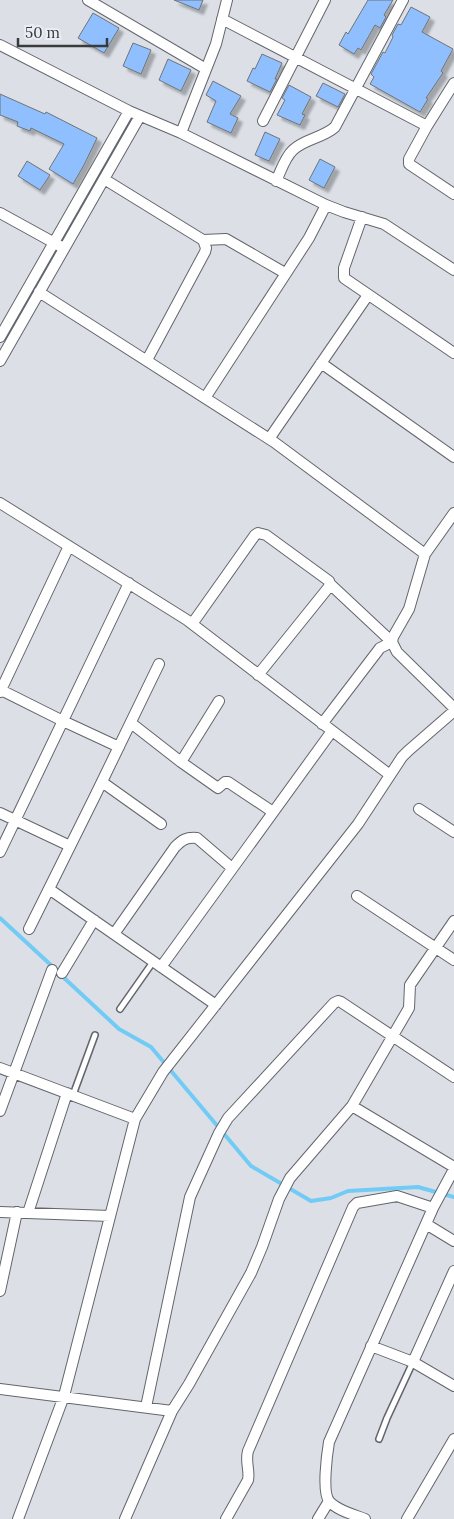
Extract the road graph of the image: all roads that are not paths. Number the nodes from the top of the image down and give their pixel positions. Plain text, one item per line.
1 (88, 0) edge
2 (227, 0) edge
3 (325, 0) edge
4 (403, 0) edge
5 (222, 19) junction
6 (0, 45) edge
7 (295, 57) junction
8 (206, 69) junction
9 (356, 88) junction
10 (452, 89) edge
11 (129, 111) junction
12 (140, 116) junction
13 (263, 121) dead end
14 (427, 126) junction
15 (181, 133) junction
16 (104, 179) junction
17 (276, 181) junction
18 (454, 194) edge
19 (326, 205) junction
20 (0, 213) edge
21 (362, 217) junction
22 (203, 240) junction
23 (59, 246) junction
24 (454, 270) edge
25 (285, 273) junction
26 (40, 292) junction
27 (368, 295) junction
28 (0, 338) edge
29 (454, 354) edge
30 (147, 360) junction
31 (0, 361) edge
32 (321, 363) junction
33 (205, 398) junction
34 (269, 439) junction
35 (454, 457) edge
36 (0, 503) edge
37 (454, 513) edge
38 (69, 546) junction
39 (425, 554) junction
40 (129, 584) junction
41 (330, 584) junction
42 (192, 624) junction
43 (392, 642) junction
44 (159, 664) dead end
45 (5, 670) edge
46 (258, 675) junction
47 (0, 691) edge
48 (219, 701) dead end
49 (454, 710) edge
50 (63, 721) junction
51 (131, 723) junction
52 (322, 724) junction
53 (332, 731) junction
54 (119, 747) junction
55 (181, 762) junction
56 (390, 775) junction
57 (102, 782) junction
58 (419, 809) dead end
59 (273, 812) junction
60 (0, 813) edge
61 (15, 820) junction
62 (161, 824) dead end
63 (454, 832) edge
64 (70, 846) junction
65 (0, 852) edge
66 (232, 868) junction
67 (48, 889) junction
68 (357, 896) dead end
69 (94, 920) junction
70 (454, 922) edge
71 (29, 929) dead end
72 (114, 934) junction
73 (436, 948) junction
74 (454, 960) edge
75 (157, 964) junction
76 (216, 1005) junction
77 (120, 1010) dead end
78 (94, 1035) dead end
79 (394, 1036) junction
80 (0, 1068) edge
81 (15, 1074) junction
82 (454, 1077) edge
83 (70, 1094) junction
84 (352, 1106) junction
85 (0, 1112) edge
86 (135, 1119) junction
87 (454, 1168) edge
88 (434, 1206) junction
89 (0, 1212) edge
90 (17, 1212) junction
91 (28, 1213) junction
92 (110, 1216) junction
93 (426, 1224) junction
94 (454, 1241) edge
95 (454, 1271) edge
96 (0, 1291) edge
97 (371, 1346) junction
98 (413, 1362) junction
99 (454, 1386) edge
100 (0, 1389) edge
101 (64, 1396) junction
102 (146, 1407) junction
103 (172, 1411) junction
104 (454, 1438) edge
105 (379, 1439) dead end
106 (329, 1501) junction
107 (18, 1519) edge
108 (125, 1519) edge
109 (226, 1519) edge
110 (318, 1519) edge
111 (365, 1519) edge
112 (407, 1519) edge

1 - 8 street
2 - 5 street
3 - 7 street
4 - 9 street
5 - 7 street
5 - 8 street
6 - 11 street
7 - 9 street
7 - 13 street
8 - 15 street
9 - 14 street
9 - 17 street
10 - 14 street
11 - 12 street
11 - 23 street
12 - 15 street
12 - 16 street
14 - 18 street
15 - 17 street
16 - 22 street
16 - 23 street
17 - 19 street
19 - 21 street
19 - 25 street
20 - 23 street
21 - 24 street
21 - 27 street
22 - 25 street
22 - 30 street
23 - 26 street
23 - 28 street
25 - 33 street
26 - 30 street
26 - 31 street
27 - 29 street
27 - 32 street
30 - 33 street
32 - 34 street
32 - 35 street
33 - 34 street
34 - 39 street
36 - 38 street
37 - 39 street
38 - 40 street
38 - 45 street
39 - 43 street
40 - 42 street
40 - 50 street
41 - 42 street
41 - 43 street
41 - 46 street
42 - 46 street
43 - 49 street
43 - 52 street
44 - 51 street
45 - 47 street
46 - 52 street
47 - 50 street
48 - 55 street
49 - 56 street
50 - 54 street
50 - 61 street
51 - 54 street
51 - 55 street
52 - 53 street
53 - 56 street
53 - 59 street
54 - 57 street
55 - 59 street
56 - 76 street
57 - 62 street
57 - 64 street
58 - 63 street
59 - 66 street
60 - 61 street
61 - 64 street
61 - 65 street
64 - 67 street
66 - 72 street
66 - 75 street
67 - 69 street
67 - 71 street
68 - 73 street
69 - 72 street
69 - 81 street
70 - 73 street
72 - 75 street
73 - 74 street
73 - 79 street
75 - 76 street
75 - 77 lane
76 - 86 street
78 - 83 lane
79 - 82 street
79 - 84 street
79 - 102 street
80 - 81 street
81 - 83 street
81 - 85 street
83 - 86 street
83 - 91 street
84 - 87 street
84 - 103 street
86 - 92 street
87 - 88 street
88 - 93 street
88 - 109 street
89 - 90 street
90 - 91 street
90 - 96 street
91 - 92 street
92 - 101 street
93 - 94 street
93 - 97 street
95 - 98 street
97 - 98 street
97 - 106 street
98 - 99 street
98 - 105 lane
100 - 101 street
101 - 102 street
101 - 107 street
102 - 103 street
103 - 108 street
104 - 112 street
106 - 110 street
106 - 111 street

